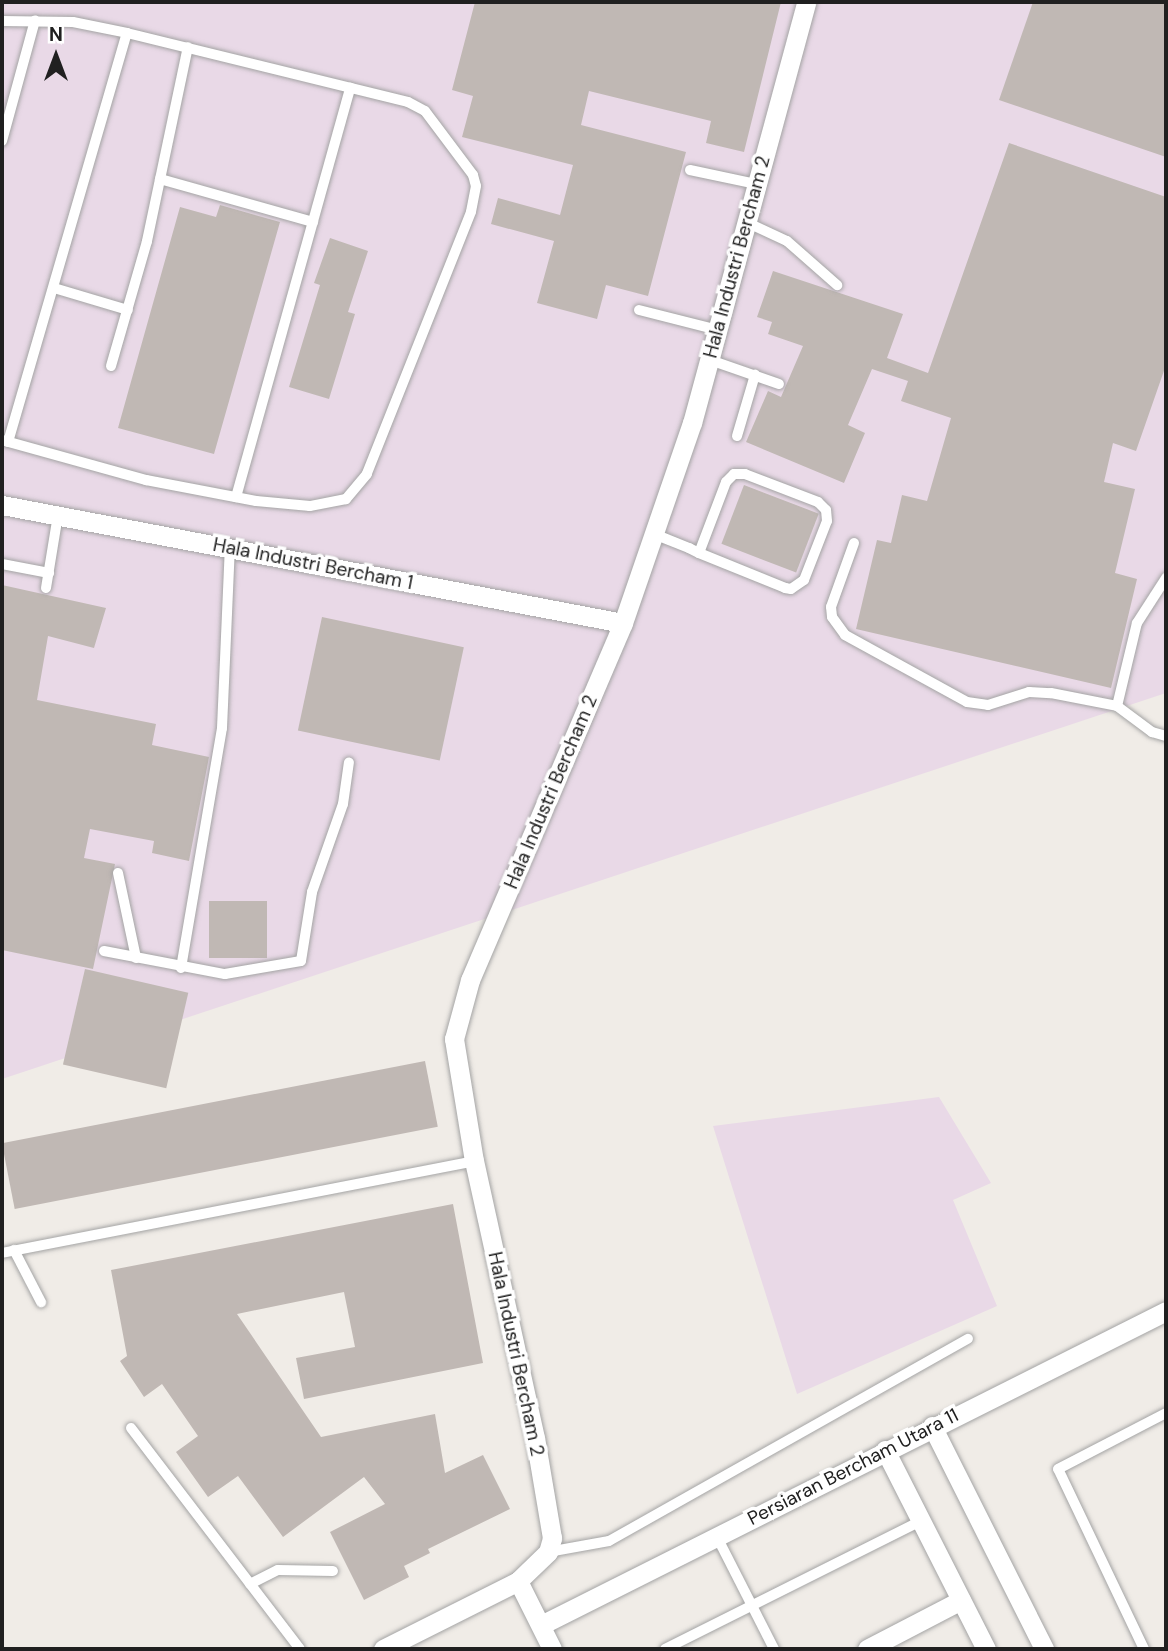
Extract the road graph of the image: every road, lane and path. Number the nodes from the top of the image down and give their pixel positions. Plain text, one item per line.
1 (806, 2) edge
2 (34, 20) junction
3 (2, 21) edge
4 (127, 33) junction
5 (188, 47) junction
6 (350, 89) junction
7 (2, 141) edge
8 (690, 170) dead end
9 (160, 179) junction
10 (756, 184) junction
11 (313, 222) junction
12 (746, 222) junction
13 (837, 285) dead end
14 (54, 288) junction
15 (128, 310) junction
16 (639, 310) dead end
17 (719, 330) junction
18 (710, 360) junction
19 (111, 366) dead end
20 (755, 375) junction
21 (779, 384) dead end
22 (737, 436) dead end
23 (5, 441) edge
24 (236, 497) junction
25 (2, 505) edge
26 (58, 515) junction
27 (654, 534) junction
28 (855, 543) dead end
29 (230, 548) junction
30 (698, 552) junction
31 (2, 564) edge
32 (49, 573) junction
33 (1166, 578) edge
34 (46, 588) dead end
35 (623, 623) junction
36 (1117, 706) junction
37 (1166, 736) edge
38 (349, 762) dead end
39 (118, 873) dead end
40 (104, 951) dead end
41 (136, 958) junction
42 (181, 968) junction
43 (474, 1161) junction
44 (14, 1250) junction
45 (2, 1253) edge
46 (41, 1302) dead end
47 (1166, 1311) edge
48 (968, 1339) dead end
49 (1166, 1413) edge
50 (932, 1426) junction
51 (131, 1428) dead end
52 (885, 1450) junction
53 (921, 1521) junction
54 (717, 1537) junction
55 (548, 1552) junction
56 (333, 1571) dead end
57 (518, 1581) junction
58 (250, 1584) junction
59 (961, 1600) junction
60 (752, 1607) junction
61 (541, 1625) junction
62 (300, 1649) edge
63 (383, 1649) edge
64 (552, 1649) edge
65 (665, 1649) edge
66 (774, 1649) edge
67 (867, 1649) edge
68 (986, 1649) edge
69 (1044, 1649) edge
70 (1144, 1649) edge

1 - 10 street, Hala Industri Bercham 2
2 - 3 lane
2 - 4 lane
2 - 7 lane
4 - 5 lane
4 - 14 lane
5 - 6 lane
5 - 9 lane
6 - 11 lane
6 - 24 lane
8 - 10 lane
9 - 11 lane
9 - 15 lane
10 - 12 street, Hala Industri Bercham 2
11 - 24 lane
12 - 13 lane
12 - 17 street, Hala Industri Bercham 2
14 - 15 lane
14 - 23 lane
15 - 19 lane
16 - 17 lane
17 - 18 street, Hala Industri Bercham 2
18 - 20 lane
18 - 27 street, Hala Industri Bercham 2
20 - 21 lane
20 - 22 lane
23 - 24 lane
25 - 26 street, Hala Industri Bercham 1
26 - 29 street, Hala Industri Bercham 1
26 - 32 lane
27 - 30 lane
27 - 35 street, Hala Industri Bercham 2
28 - 36 lane
29 - 35 street, Hala Industri Bercham 1
29 - 42 lane
30 - 30 lane
31 - 32 lane
32 - 34 lane
33 - 36 lane
35 - 43 street, Hala Industri Bercham 2
36 - 37 lane
38 - 42 lane
39 - 41 lane
40 - 41 lane
41 - 42 lane
43 - 44 lane
43 - 55 street, Hala Industri Bercham 2
44 - 45 lane
44 - 46 lane
47 - 50 street, Persiaran Bercham Utara 11
48 - 55 lane
49 - 70 lane
50 - 52 street, Persiaran Bercham Utara 11
50 - 69 street
51 - 58 lane
52 - 53 street
52 - 54 street, Persiaran Bercham Utara 11
53 - 59 street
53 - 60 lane
54 - 60 lane
54 - 61 street, Persiaran Bercham Utara 11
55 - 57 street
56 - 58 lane
57 - 61 street
57 - 63 street
58 - 62 lane
59 - 67 street
59 - 68 street
60 - 65 lane
60 - 66 lane
61 - 64 street

